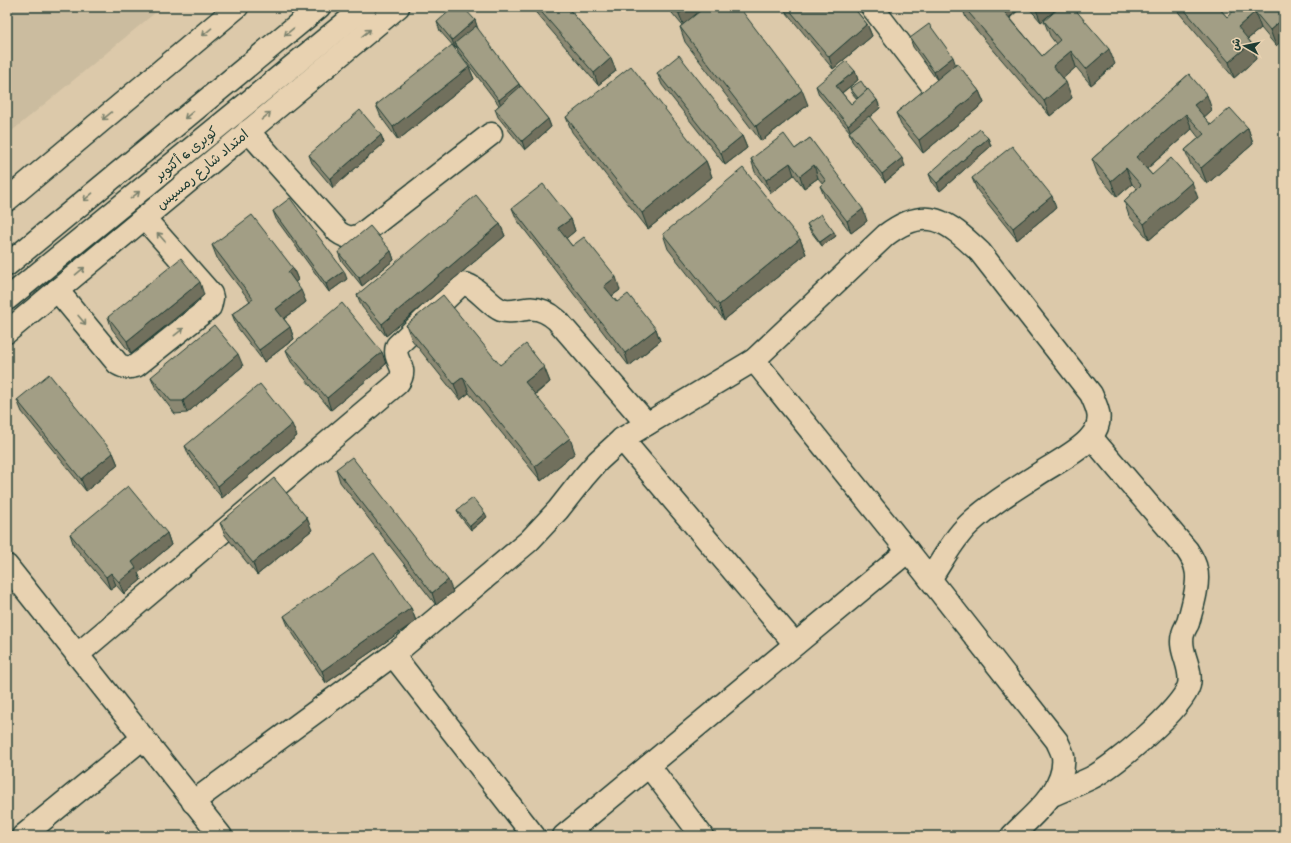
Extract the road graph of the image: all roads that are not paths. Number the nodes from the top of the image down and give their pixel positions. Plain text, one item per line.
1 (236, 7) edge
2 (319, 7) edge
3 (365, 7) edge
4 (398, 7) edge
5 (873, 7) edge
6 (932, 85) edge
7 (248, 131) junction
8 (491, 134) dead end
9 (7, 200) edge
10 (144, 218) junction
11 (184, 263) junction
12 (7, 265) edge
13 (166, 278) edge
14 (58, 290) junction
15 (7, 299) edge
16 (34, 310) junction
17 (114, 322) edge
18 (7, 332) edge
19 (96, 337) junction
20 (754, 360) junction
21 (647, 424) junction
22 (1091, 437) junction
23 (622, 439) junction
24 (908, 551) junction
25 (7, 566) edge
26 (930, 579) junction
27 (795, 644) junction
28 (77, 655) junction
29 (393, 655) junction
30 (143, 738) junction
31 (649, 766) junction
32 (1052, 795) junction
33 (193, 802) junction
34 (23, 836) edge
35 (221, 836) edge
36 (534, 836) edge
37 (564, 836) edge
38 (702, 836) edge
39 (1012, 836) edge

1 -> 9 main road
2 -> 12 main road, كوبرى 6 أكتوبر
15 -> 3 main road, كوبرى 6 أكتوبر
7 -> 4 main road, امتداد شارع رمسيس
5 - 6 main road
7 - 8 main road
7 - 10 main road, امتداد شارع رمسيس
11 -> 10 main road
14 -> 10 main road, امتداد شارع رمسيس
11 - 13 main road
19 -> 11 main road
14 - 16 main road, امتداد شارع رمسيس
14 -> 19 main road
15 - 16 main road
16 - 18 main road, امتداد شارع رمسيس
17 - 19 main road
20 - 21 main road
20 - 22 main road
20 - 24 main road
21 - 23 main road
21 - 28 main road
22 - 26 main road
22 - 32 main road
23 - 27 main road
23 - 29 main road
24 - 26 main road
24 - 27 main road
25 - 28 main road
26 - 32 main road
27 - 31 main road
28 - 30 main road
29 - 33 main road
29 - 36 main road
30 - 33 main road
30 - 34 main road
31 - 37 main road
31 - 38 main road
32 - 39 main road
33 - 35 main road

